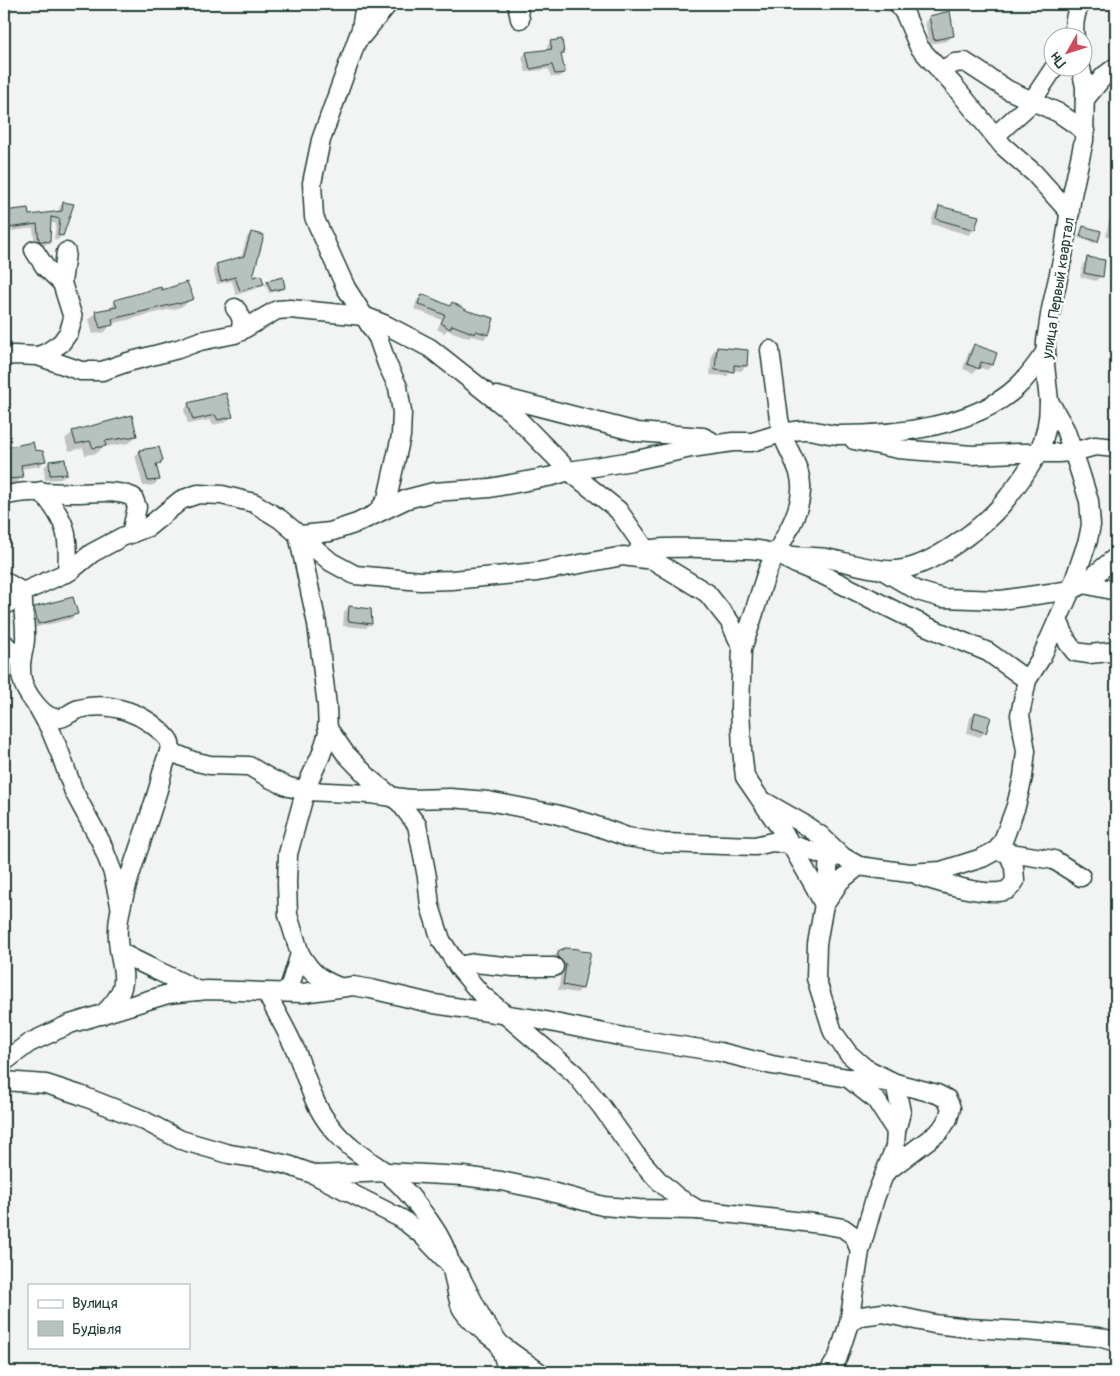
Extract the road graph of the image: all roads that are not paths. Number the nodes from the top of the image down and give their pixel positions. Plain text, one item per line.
1 (365, 4) edge
2 (388, 4) edge
3 (898, 4) edge
4 (1080, 4) edge
5 (1074, 28) edge
6 (356, 42) junction
7 (1116, 67) edge
8 (940, 71) junction
9 (1048, 78) edge
10 (1083, 78) edge
11 (1085, 99) junction
12 (1032, 102) junction
13 (1085, 131) junction
14 (996, 136) junction
15 (1070, 213) junction
16 (34, 250) dead end
17 (66, 252) dead end
18 (62, 282) junction
19 (235, 308) dead end
20 (364, 316) junction
21 (240, 332) junction
22 (770, 350) dead end
23 (1046, 351) junction
24 (38, 356) junction
25 (4, 357) edge
26 (489, 394) junction
27 (1049, 401) junction
28 (782, 433) junction
29 (837, 435) junction
30 (718, 445) junction
31 (1116, 448) edge
32 (1073, 452) junction
33 (1039, 453) junction
34 (569, 471) junction
35 (41, 491) junction
36 (4, 496) edge
37 (376, 514) junction
38 (130, 534) junction
39 (300, 534) junction
40 (778, 554) junction
41 (649, 555) junction
42 (1116, 557) edge
43 (882, 570) junction
44 (67, 573) junction
45 (4, 581) edge
46 (1078, 587) junction
47 (1116, 591) edge
48 (23, 592) junction
49 (4, 606) edge
50 (1058, 620) junction
51 (4, 643) edge
52 (742, 648) junction
53 (1116, 654) edge
54 (21, 662) junction
55 (1027, 680) junction
56 (39, 709) junction
57 (328, 727) junction
58 (169, 751) junction
59 (306, 791) junction
60 (391, 796) junction
61 (760, 798) junction
62 (790, 844) junction
63 (1002, 851) junction
64 (836, 856) junction
65 (859, 866) junction
66 (909, 873) junction
67 (1081, 877) dead end
68 (824, 905) junction
69 (120, 908) junction
70 (120, 952) junction
71 (300, 954) junction
72 (458, 966) junction
73 (554, 967) dead end
74 (338, 987) junction
75 (198, 991) junction
76 (266, 992) junction
77 (288, 992) junction
78 (102, 1015) junction
79 (506, 1015) junction
80 (4, 1062) edge
81 (848, 1078) junction
82 (4, 1080) edge
83 (895, 1083) junction
84 (896, 1130) junction
85 (887, 1171) junction
86 (386, 1172) junction
87 (316, 1175) junction
88 (698, 1210) junction
89 (860, 1251) junction
90 (452, 1267) junction
91 (855, 1288) junction
92 (883, 1313) junction
93 (849, 1323) junction
94 (498, 1341) junction
95 (1116, 1342) edge
96 (508, 1372) edge
97 (539, 1372) edge
98 (829, 1372) edge

1 - 6 street
2 - 6 street
3 - 8 street
4 - 5 street
6 - 20 street
7 - 11 street
8 - 12 street
8 - 14 street
9 - 12 street
10 - 11 street, улица Первый квартал
11 - 13 street, улица Первый квартал
12 - 13 street
12 - 14 street
13 - 15 street, улица Первый квартал
14 - 15 street
15 - 23 street, улица Первый квартал
16 - 18 street
17 - 18 street
18 - 24 street
19 - 21 street
20 - 21 street
20 - 26 street
20 - 37 street
21 - 24 street
22 - 28 street
23 - 27 street, улица Первый квартал
23 - 29 street
24 - 25 street
26 - 30 street
26 - 34 street
27 - 32 street, улица Первый квартал
27 - 33 street
28 - 29 street
28 - 30 street
28 - 40 street
29 - 33 street
30 - 34 street
31 - 32 street
32 - 33 street
32 - 46 street, улица Первый квартал
33 - 43 street
34 - 37 street
34 - 41 street
35 - 36 street
35 - 38 street
35 - 44 street
37 - 39 street
38 - 39 street
38 - 44 street
39 - 41 street
39 - 57 street
40 - 41 street
40 - 43 street
40 - 52 street
40 - 55 street
41 - 52 street
42 - 46 street
43 - 46 street
44 - 48 street
45 - 48 street
46 - 47 street
46 - 50 street, улица Первый квартал
48 - 49 street
48 - 54 street
50 - 53 street
50 - 55 street, улица Первый квартал
51 - 54 street
52 - 61 street
54 - 56 street
55 - 63 street, улица Первый квартал
56 - 58 street
56 - 69 street
57 - 59 street
57 - 60 street
58 - 59 street
58 - 69 street
59 - 60 street
59 - 71 street
60 - 62 street
60 - 72 street
61 - 62 street
61 - 64 street
62 - 64 street
62 - 68 street
63 - 66 street
63 - 66 street
63 - 67 street
64 - 65 street
64 - 68 street
65 - 66 street
65 - 68 street
68 - 83 street
69 - 70 street
70 - 75 street
70 - 78 street
71 - 74 street
71 - 77 street
72 - 73 street
72 - 79 street
74 - 77 street
74 - 79 street
75 - 76 street
75 - 78 street
76 - 77 street
76 - 86 street
78 - 80 street
79 - 81 street
79 - 88 street
81 - 83 street
81 - 84 street
82 - 87 street
83 - 84 street
83 - 85 street
84 - 85 street
85 - 89 street
86 - 87 street
86 - 88 street
86 - 90 street
87 - 90 street
88 - 89 street
89 - 91 street
90 - 94 street
91 - 92 street
91 - 93 street
92 - 93 street
92 - 95 street
93 - 98 street
94 - 96 street
94 - 97 street

